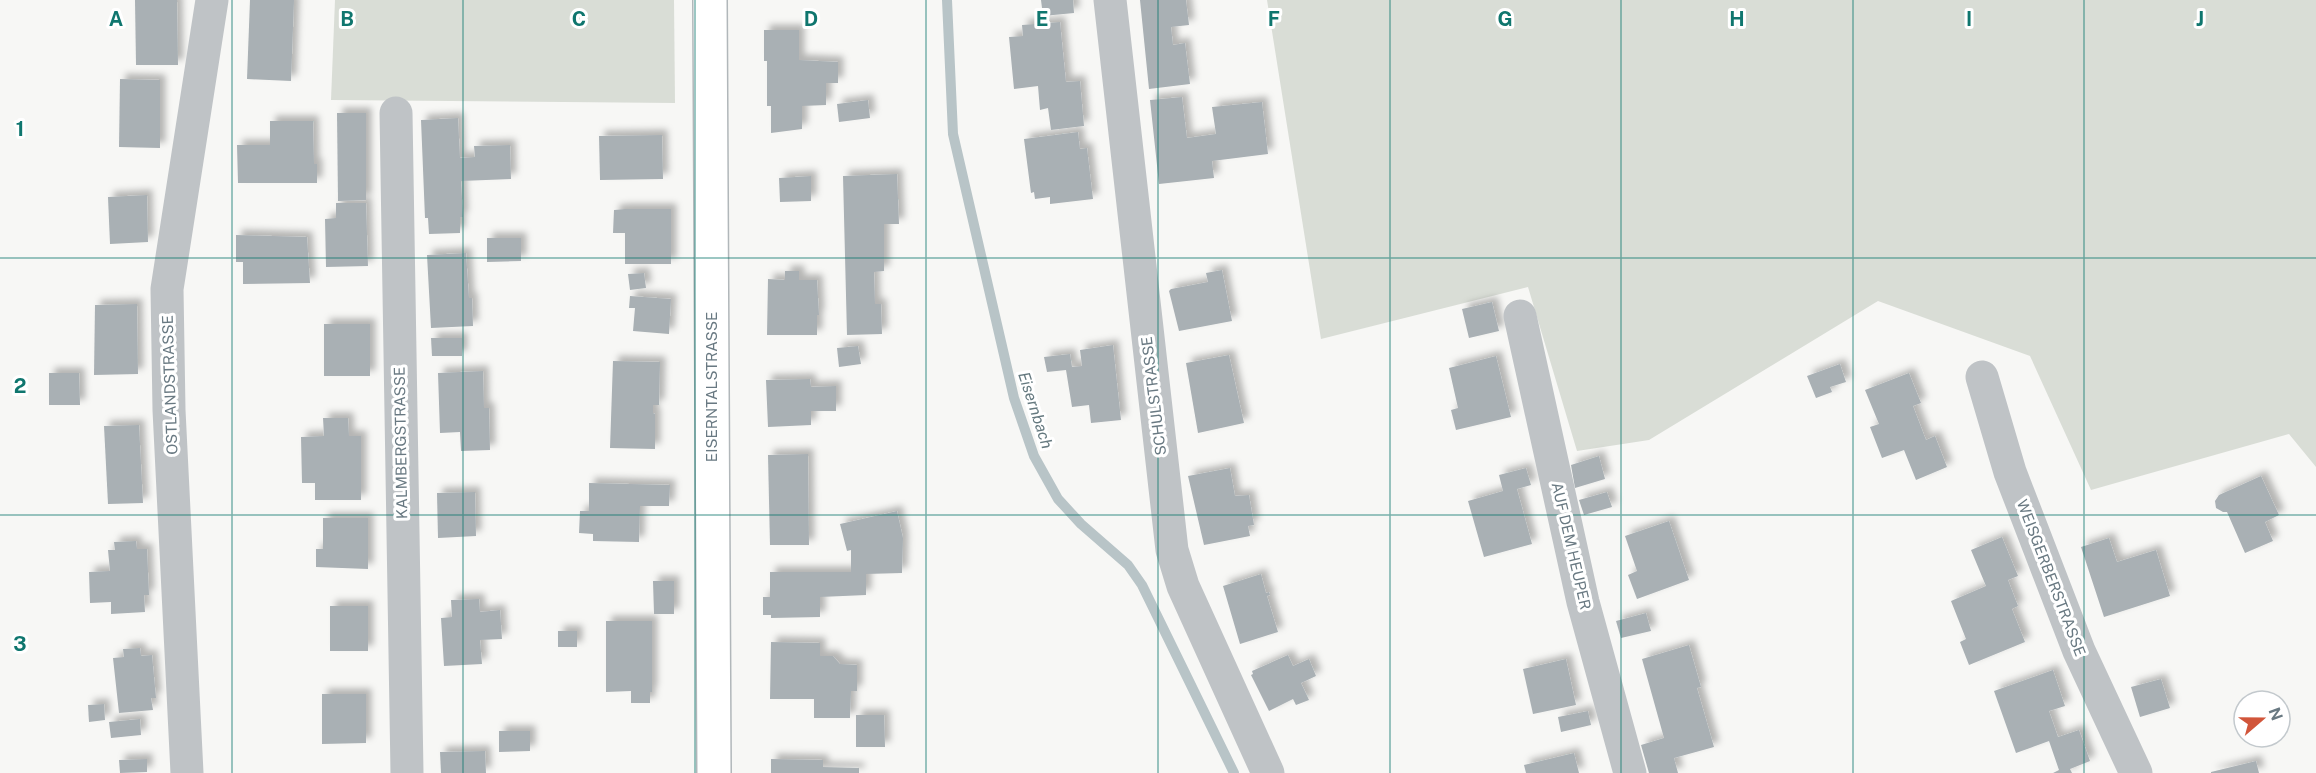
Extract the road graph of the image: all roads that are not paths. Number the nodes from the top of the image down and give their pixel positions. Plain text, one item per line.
1 (212, 0) edge
2 (710, 0) edge
3 (1110, 0) edge
4 (396, 113) dead end
5 (1520, 316) dead end
6 (1982, 377) dead end
7 (187, 773) edge
8 (407, 773) edge
9 (714, 773) edge
10 (1268, 773) edge
11 (1630, 773) edge
12 (2136, 773) edge

1 - 7 street, OSTLANDSTRASSE
2 - 9 main road, EISERNTALSTRASSE
3 - 10 street, SCHULSTRASSE
4 - 8 street, KALMBERGSTRASSE
5 - 11 street, AUF DEM HEUPER
6 - 12 street, WEISGERBERSTRASSE

